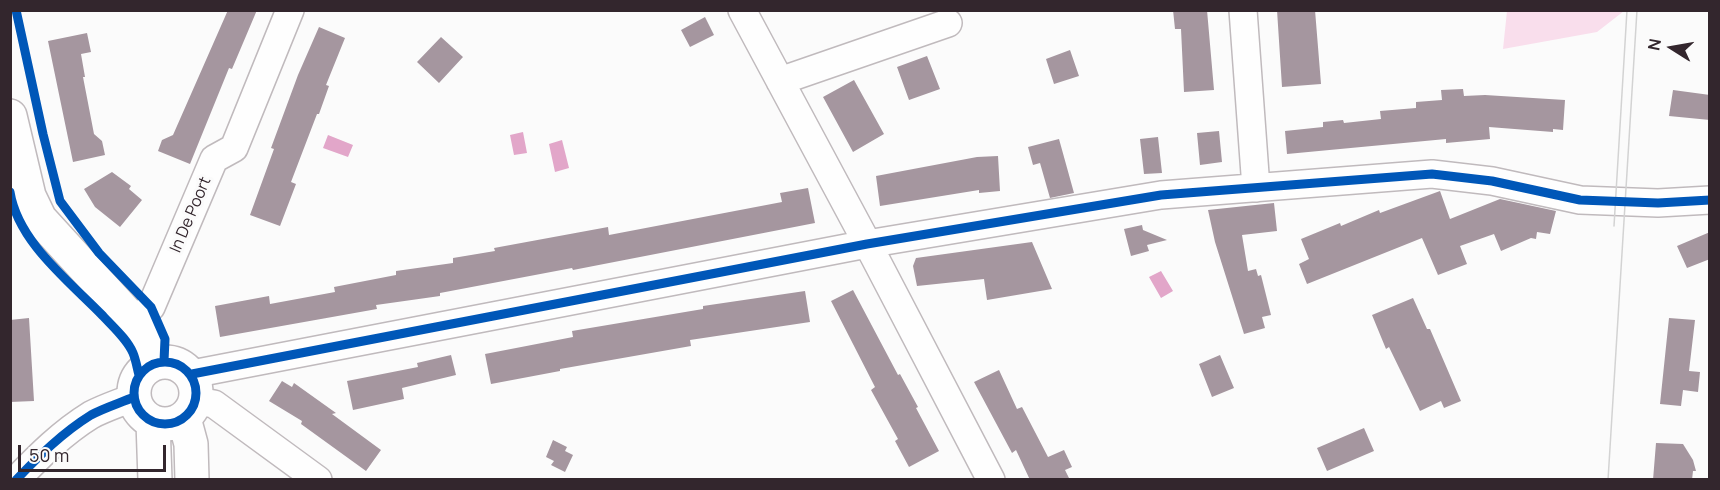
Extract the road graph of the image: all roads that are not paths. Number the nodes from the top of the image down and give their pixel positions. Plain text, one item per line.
1 (290, 10) edge
2 (742, 10) edge
3 (1244, 10) edge
4 (948, 23) dead end
5 (780, 81) junction
6 (10, 116) edge
7 (1256, 188) junction
8 (20, 200) edge
9 (1710, 200) edge
10 (867, 244) junction
11 (134, 321) junction
12 (172, 402) junction
13 (16, 480) edge
14 (155, 480) edge
15 (192, 480) edge
16 (318, 480) edge
17 (992, 480) edge

1 - 11 street, In De Poort
2 - 5 street
3 - 7 street
4 - 5 street
5 - 10 street
6 - 8 main road
7 - 9 street
7 - 10 street
8 - 11 main road
10 - 12 street
10 - 17 street
11 - 12 main road
12 - 13 street
12 - 14 main road
12 - 15 main road
12 - 16 street

